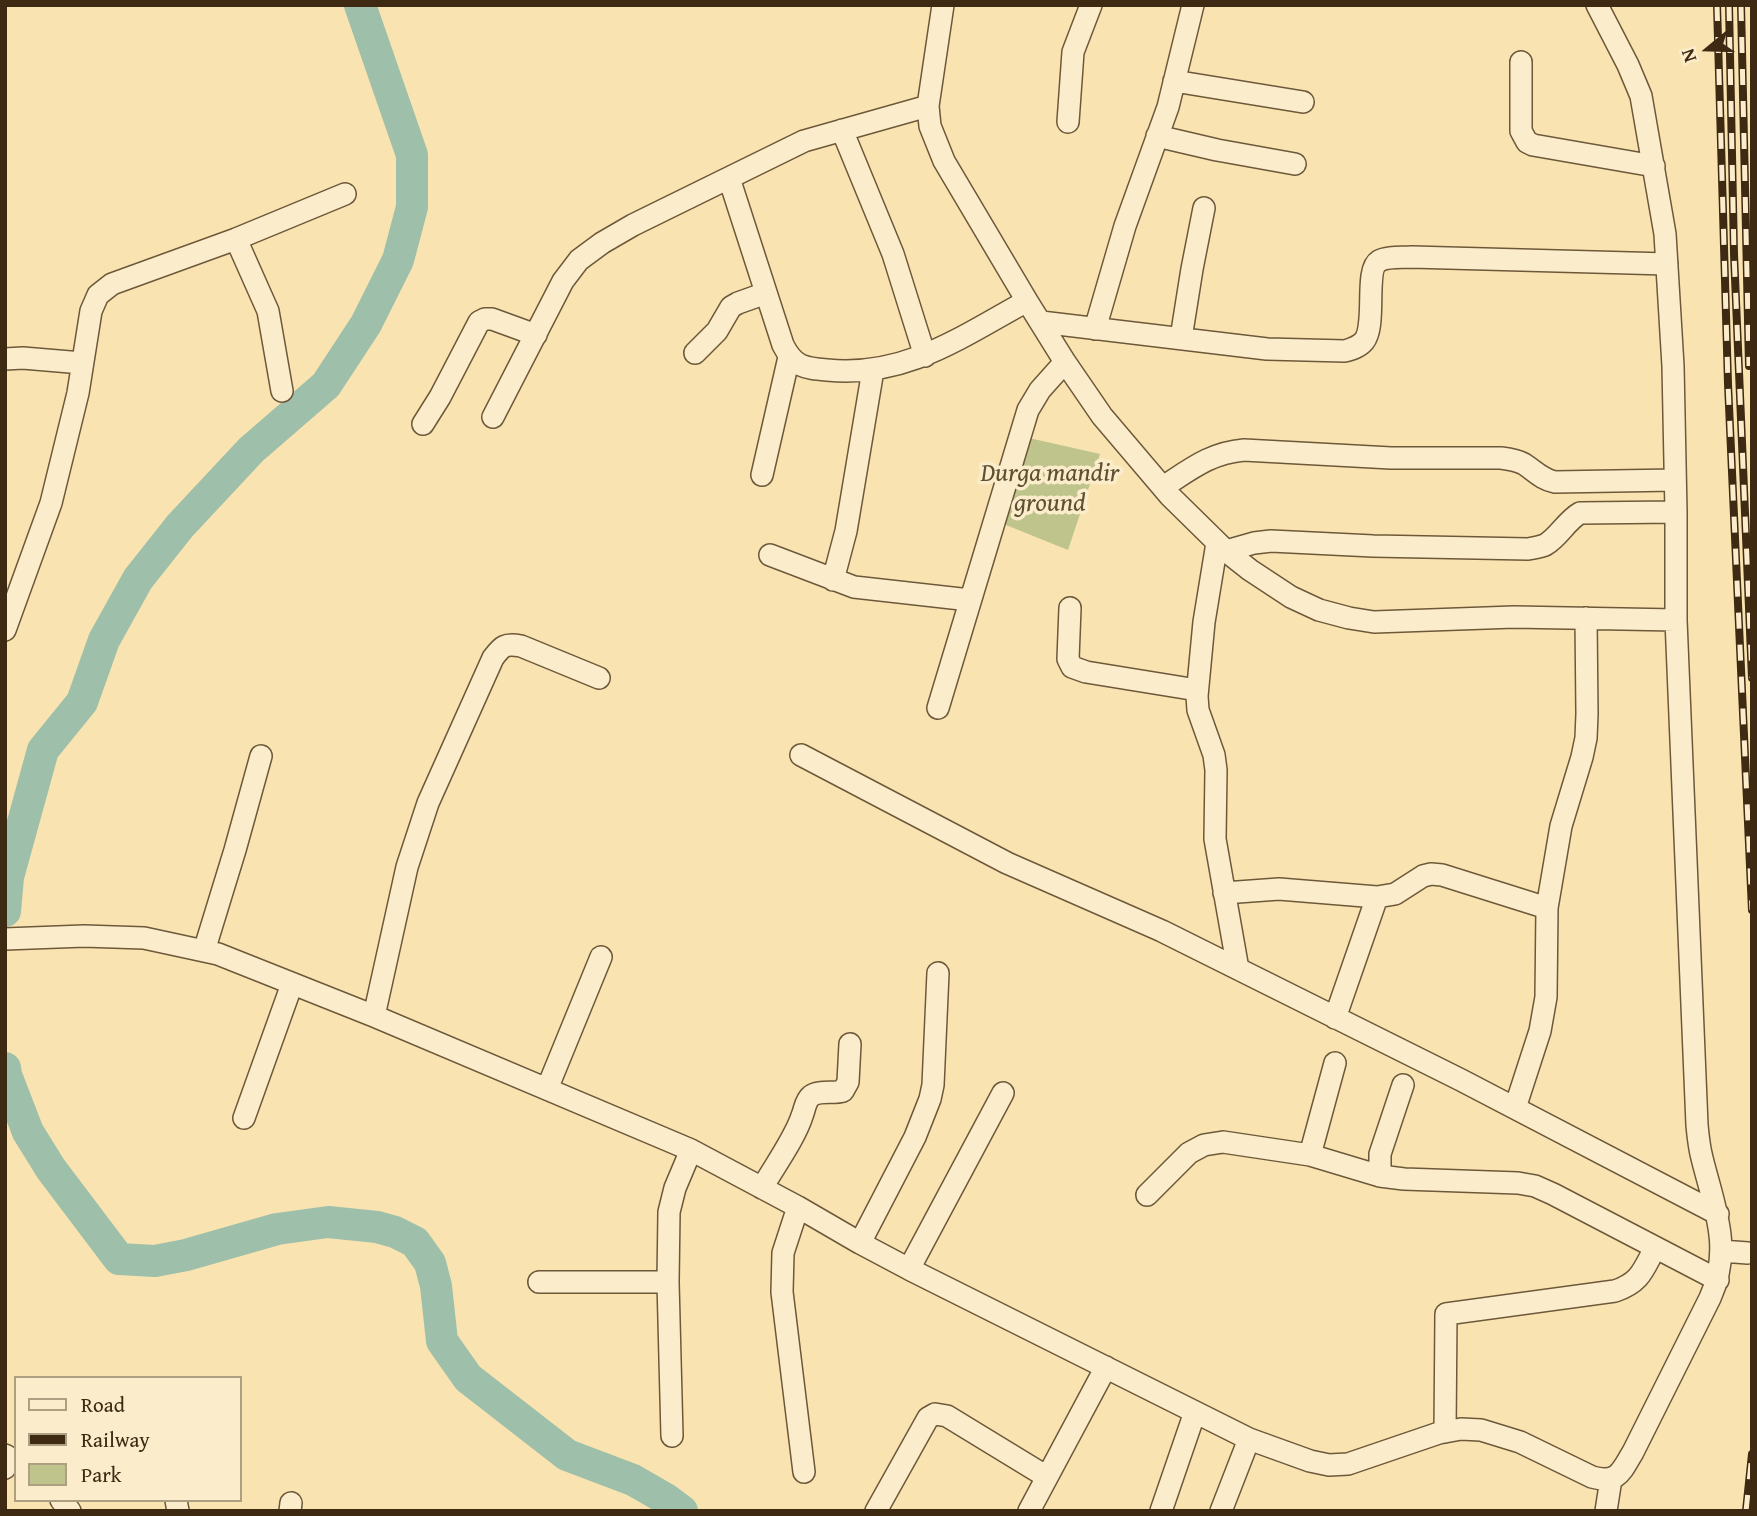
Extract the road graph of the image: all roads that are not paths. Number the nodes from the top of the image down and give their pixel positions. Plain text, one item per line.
1 (943, 5) edge
2 (1091, 5) edge
3 (1194, 5) edge
4 (1597, 5) edge
5 (1521, 62) dead end
6 (1174, 80) junction
7 (1303, 102) dead end
8 (928, 106) junction
9 (1069, 122) dead end
10 (842, 130) junction
11 (1157, 136) junction
12 (1295, 164) dead end
13 (1654, 166) junction
14 (729, 178) junction
15 (345, 194) dead end
16 (1205, 208) dead end
17 (236, 239) junction
18 (1667, 264) junction
19 (766, 293) junction
20 (1027, 301) junction
21 (1041, 322) junction
22 (1095, 329) junction
23 (536, 335) junction
24 (1181, 338) junction
25 (695, 353) dead end
26 (925, 356) junction
27 (789, 357) junction
28 (5, 359) edge
29 (1065, 362) junction
30 (82, 363) junction
31 (873, 370) junction
32 (282, 391) dead end
33 (493, 417) dead end
34 (423, 424) dead end
35 (762, 475) dead end
36 (1675, 480) junction
37 (1163, 487) junction
38 (1676, 512) junction
39 (1221, 547) junction
40 (770, 555) dead end
41 (833, 580) junction
42 (970, 600) junction
43 (1070, 608) dead end
44 (1586, 618) junction
45 (1676, 620) junction
46 (5, 631) edge
47 (599, 678) dead end
48 (1197, 690) junction
49 (938, 708) dead end
50 (801, 755) dead end
51 (261, 756) dead end
52 (1224, 893) junction
53 (1377, 897) junction
54 (1547, 908) junction
55 (16, 938) edge
56 (204, 951) junction
57 (601, 957) dead end
58 (1238, 969) junction
59 (938, 973) dead end
60 (292, 984) junction
61 (374, 1016) junction
62 (1335, 1018) junction
63 (850, 1044) dead end
64 (1335, 1063) dead end
65 (1403, 1085) dead end
66 (547, 1089) junction
67 (1003, 1093) dead end
68 (1515, 1108) junction
69 (244, 1118) dead end
70 (691, 1150) junction
71 (1311, 1155) junction
72 (1380, 1176) junction
73 (762, 1188) junction
74 (1147, 1195) dead end
75 (797, 1207) junction
76 (1718, 1214) junction
77 (860, 1243) junction
78 (1655, 1248) junction
79 (1721, 1251) junction
80 (1748, 1253) dead end
81 (909, 1269) junction
82 (1718, 1280) junction
83 (539, 1282) dead end
84 (668, 1282) junction
85 (1105, 1367) junction
86 (1195, 1412) junction
87 (1446, 1432) junction
88 (672, 1436) dead end
89 (1249, 1438) junction
90 (804, 1472) dead end
91 (1047, 1477) junction
92 (1611, 1479) junction
93 (876, 1511) edge
94 (1029, 1511) edge
95 (1161, 1511) edge
96 (1221, 1511) edge
97 (1606, 1511) edge

1 - 8 street
2 - 9 street
3 - 6 street
4 - 13 street
5 - 13 street
6 - 7 street
6 - 11 street
8 - 10 street
8 - 20 street
10 - 14 street
10 - 26 street
11 - 12 street
11 - 22 street
13 - 18 street
14 - 19 street
14 - 23 street
15 - 17 street
16 - 24 street
17 - 30 street
17 - 32 street
18 - 24 street
18 - 36 street
19 - 25 street
19 - 27 street
20 - 21 street
20 - 26 street
21 - 22 street
21 - 29 street
22 - 24 street
23 - 33 street
23 - 34 street
26 - 31 street
27 - 31 street
27 - 35 street
28 - 30 street
29 - 37 street
29 - 42 street
30 - 46 street
31 - 41 street
36 - 37 street
36 - 38 street
37 - 39 street
38 - 39 street
38 - 45 street
39 - 44 street
39 - 48 street
40 - 41 street
41 - 42 street
42 - 49 street
43 - 48 street
44 - 45 street
44 - 54 street
45 - 76 street
47 - 61 street
48 - 52 street
50 - 58 street
51 - 56 street
52 - 53 street
52 - 58 street
53 - 54 street
53 - 62 street
54 - 68 street
55 - 56 street
56 - 60 street
57 - 66 street
58 - 62 street
59 - 77 street
60 - 61 street
60 - 69 street
61 - 66 street
62 - 68 street
63 - 73 street
64 - 71 street
65 - 72 street
66 - 70 street
67 - 81 street
68 - 76 street
70 - 73 street
70 - 84 street
71 - 72 street
71 - 74 street
72 - 78 street
73 - 75 street
75 - 77 street
75 - 90 street
76 - 79 street
77 - 81 street
78 - 82 street
78 - 87 street
79 - 80 street
79 - 82 street
81 - 85 street
82 - 92 street
83 - 84 street
84 - 88 street
85 - 86 street
85 - 91 street
86 - 89 street
86 - 95 street
87 - 89 street
87 - 92 street
89 - 96 street
91 - 93 street
91 - 94 street
92 - 97 street

